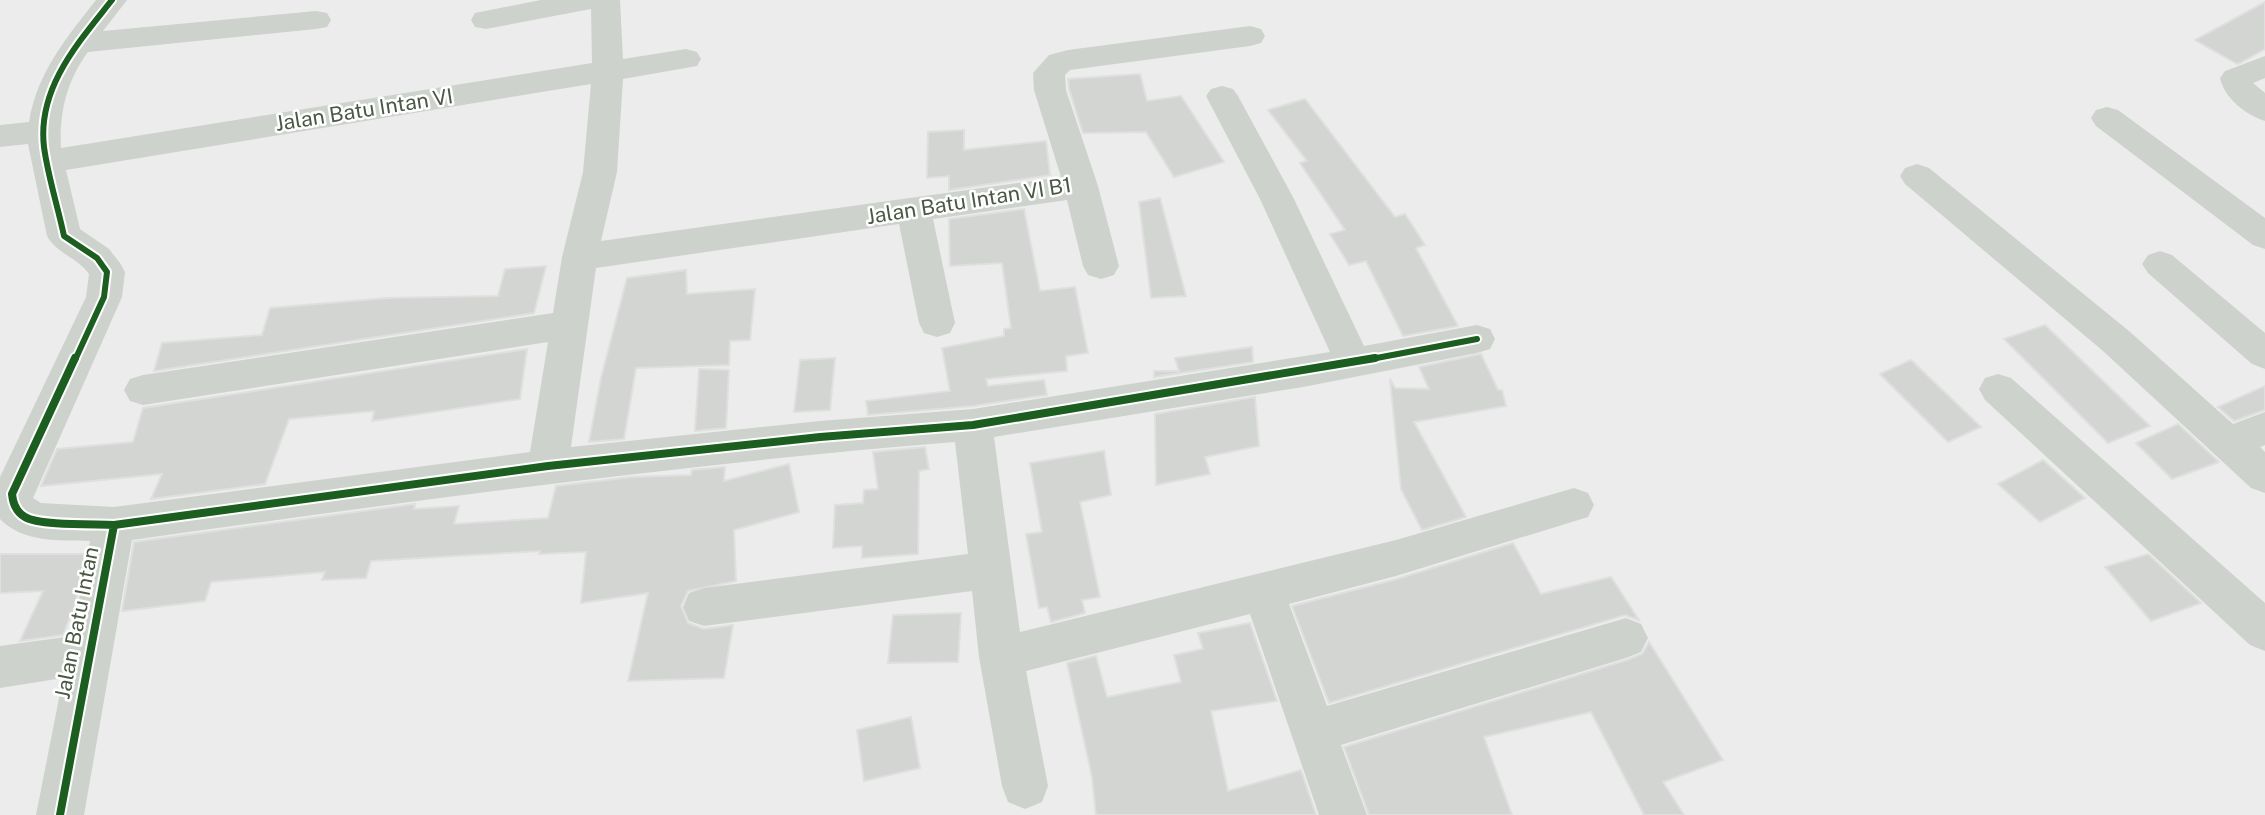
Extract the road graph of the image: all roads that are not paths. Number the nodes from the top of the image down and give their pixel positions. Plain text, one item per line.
1 (112, 0) edge
2 (589, 0) edge
3 (605, 0) edge
4 (316, 20) dead end
5 (486, 20) dead end
6 (1250, 36) dead end
7 (78, 43) junction
8 (686, 59) dead end
9 (2265, 66) edge
10 (608, 71) junction
11 (1222, 96) dead end
12 (2265, 110) edge
13 (2107, 118) dead end
14 (0, 136) edge
15 (46, 146) junction
16 (1917, 176) dead end
17 (1081, 186) junction
18 (914, 211) junction
19 (2265, 236) edge
20 (580, 257) junction
21 (2160, 264) dead end
22 (1101, 266) dead end
23 (937, 323) dead end
24 (570, 325) junction
25 (1477, 339) dead end
26 (2265, 354) edge
27 (1353, 362) junction
28 (1998, 389) dead end
29 (143, 390) dead end
30 (974, 425) junction
31 (2265, 428) edge
32 (2229, 442) junction
33 (548, 466) junction
34 (2265, 476) edge
35 (1574, 505) dead end
36 (114, 524) junction
37 (989, 570) junction
38 (1263, 591) junction
39 (704, 607) dead end
40 (2265, 631) edge
41 (1626, 638) dead end
42 (88, 654) junction
43 (1001, 657) junction
44 (0, 667) edge
45 (1315, 731) junction
46 (1025, 786) dead end
47 (60, 815) edge
48 (1343, 815) edge

1 - 7 street, Jalan Batu Intan
2 - 5 street
3 - 10 street
4 - 7 street
6 - 17 street, Jalan Batu Intan VI B1
7 - 15 street, Jalan Batu Intan
8 - 10 street, Jalan Batu Intan VI
9 - 12 street
10 - 15 street, Jalan Batu Intan VI
10 - 20 street
11 - 27 street
13 - 19 street
14 - 15 street, Jalan Batu Intan VI
15 - 36 street, Jalan Batu Intan
16 - 32 street
17 - 18 street, Jalan Batu Intan VI B1
17 - 22 street
18 - 20 street, Jalan Batu Intan VI B1
18 - 23 street
20 - 24 street
21 - 26 street
24 - 29 street
24 - 33 street
25 - 27 street
27 - 30 street
28 - 40 street
30 - 33 street
30 - 37 street
31 - 32 street
32 - 34 street
33 - 36 street
35 - 38 street
36 - 42 street, Jalan Batu Intan
37 - 39 street
37 - 43 street
38 - 43 street
38 - 45 street
41 - 45 street
42 - 44 street
42 - 47 street, Jalan Batu Intan
43 - 46 street
45 - 48 street

